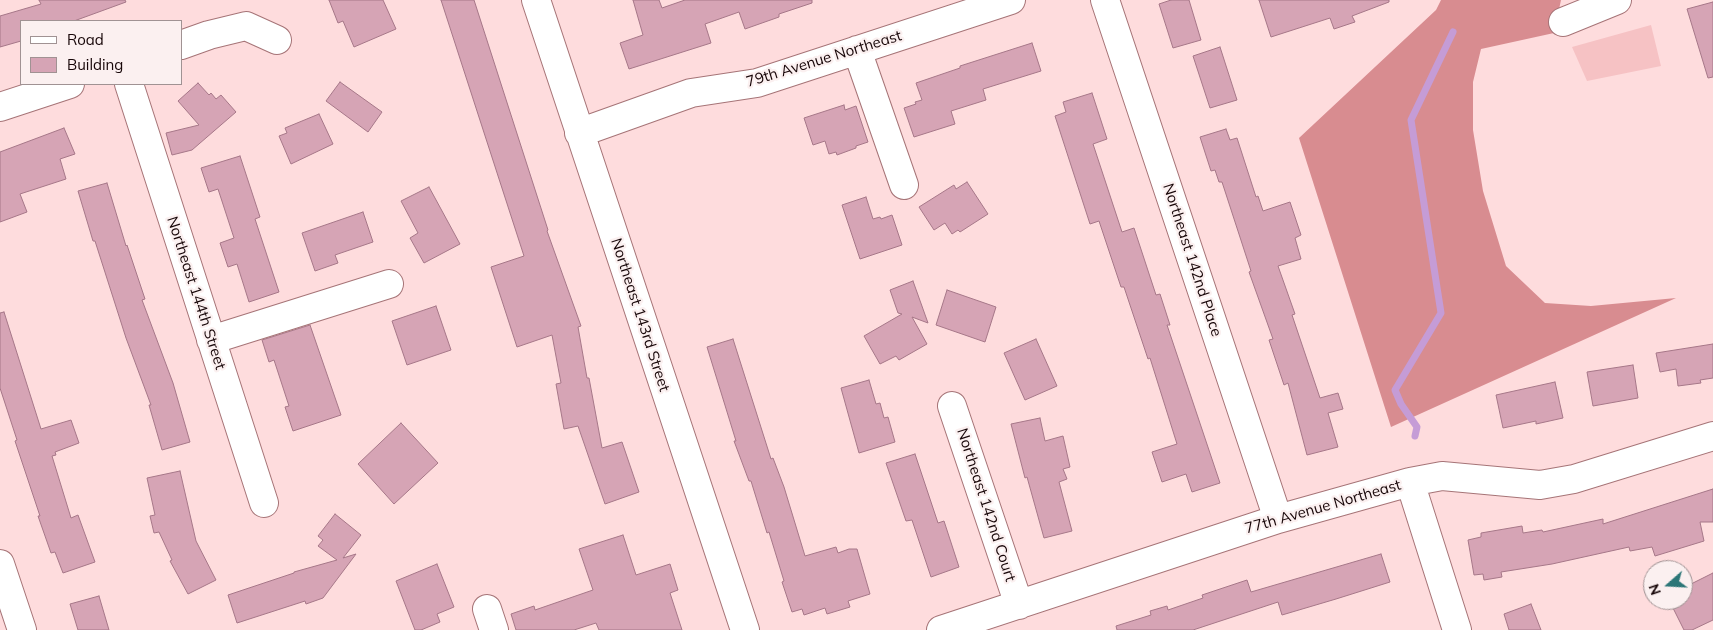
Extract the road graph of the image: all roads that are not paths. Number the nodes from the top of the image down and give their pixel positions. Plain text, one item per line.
1 (536, 0) edge
2 (1011, 0) edge
3 (1105, 0) edge
4 (1617, 0) edge
5 (1563, 22) dead end
6 (277, 40) dead end
7 (182, 45) edge
8 (857, 50) junction
9 (67, 85) edge
10 (129, 85) edge
11 (0, 107) edge
12 (579, 133) junction
13 (904, 185) dead end
14 (388, 284) dead end
15 (212, 340) junction
16 (952, 406) dead end
17 (1713, 436) edge
18 (1410, 482) junction
19 (264, 503) dead end
20 (1278, 519) junction
21 (0, 564) edge
22 (1019, 605) junction
23 (22, 630) edge
24 (744, 630) edge
25 (941, 630) edge
26 (1457, 630) edge

1 - 12 street, Northeast 143rd Street
2 - 8 street, 79th Avenue Northeast
3 - 20 street, Northeast 142nd Place
4 - 5 street
6 - 7 street
8 - 12 street, 79th Avenue Northeast
8 - 13 street
9 - 11 street
10 - 15 street, Northeast 144th Street
12 - 24 street, Northeast 143rd Street
14 - 15 street
15 - 19 street, Northeast 144th Street
16 - 22 street, Northeast 142nd Court
17 - 18 street, 77th Avenue Northeast
18 - 20 street, 77th Avenue Northeast
18 - 26 street
20 - 22 street, 77th Avenue Northeast
21 - 23 street
22 - 25 street, 77th Avenue Northeast

